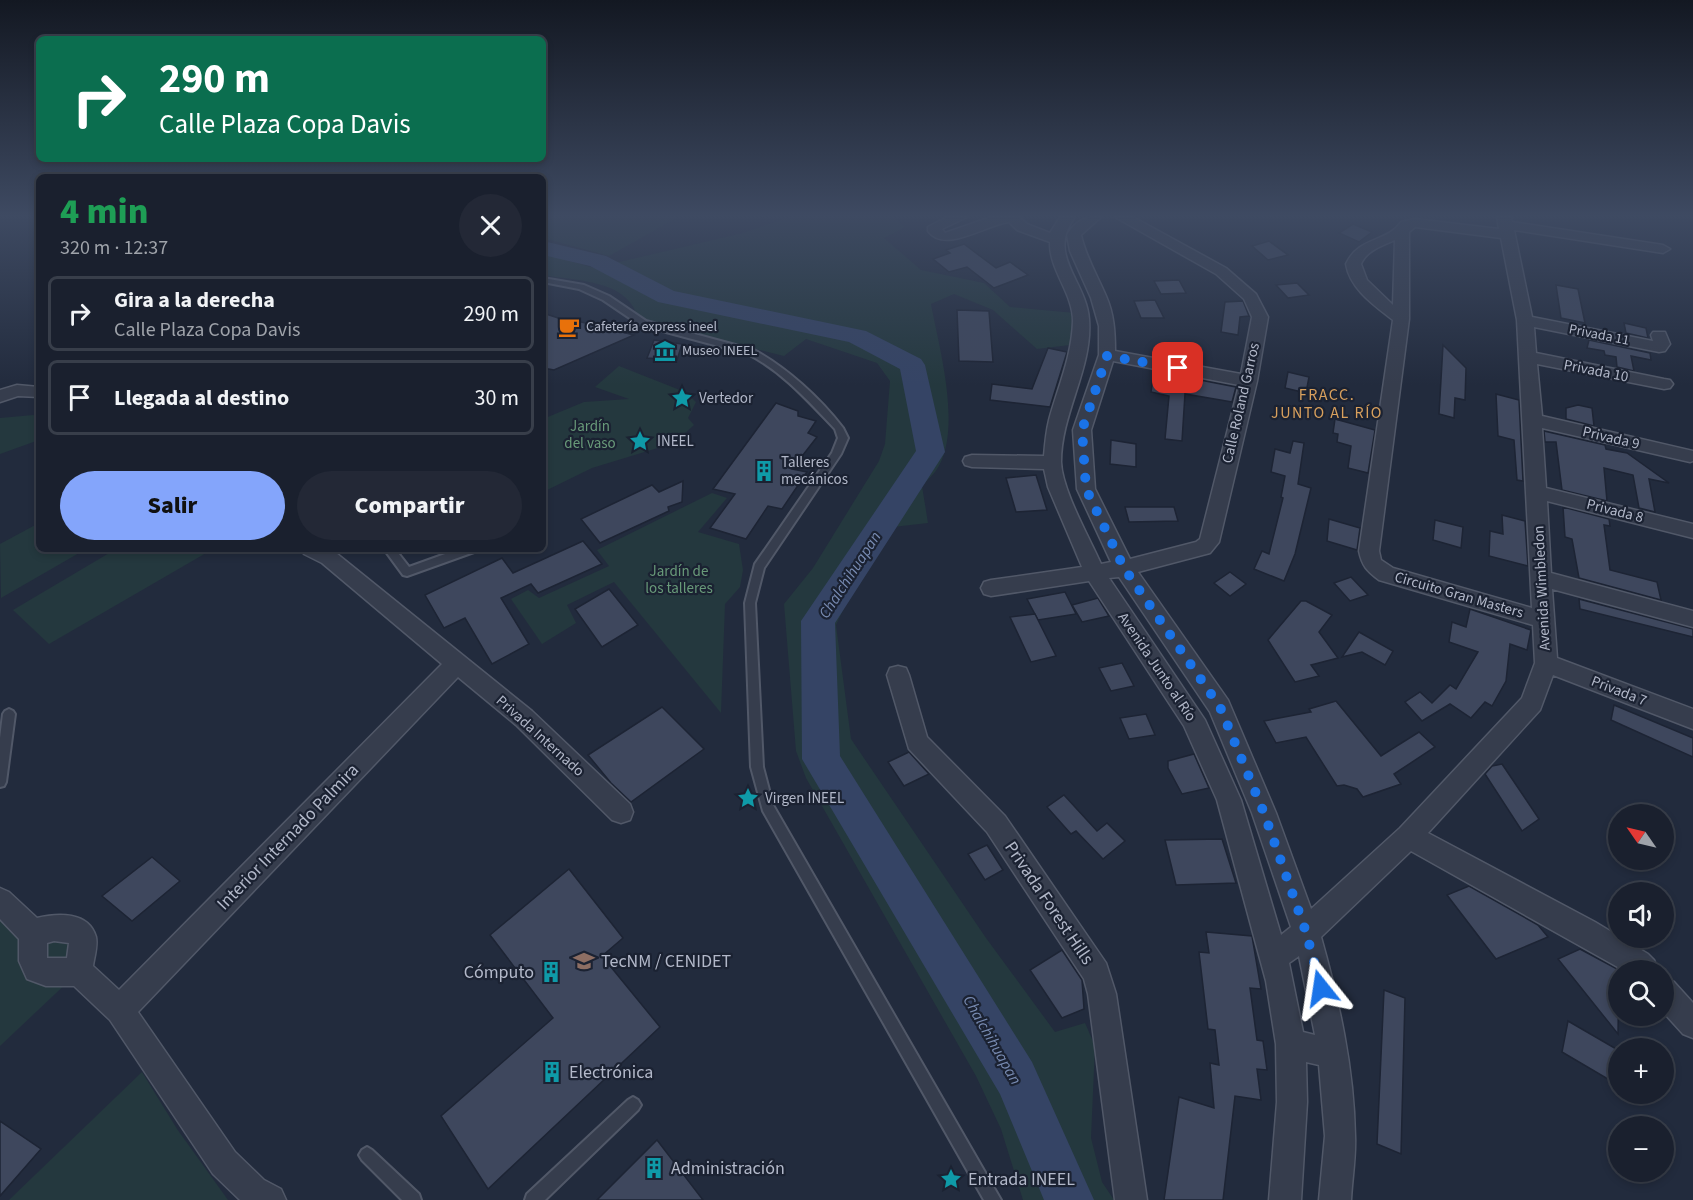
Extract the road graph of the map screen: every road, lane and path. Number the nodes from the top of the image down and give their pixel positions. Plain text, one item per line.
1 (1066, 273) edge
2 (1087, 273) edge
3 (1223, 273) edge
4 (1354, 273) edge
5 (1402, 273) edge
6 (1516, 273) edge
7 (546, 281) edge
8 (1099, 298) junction
9 (1077, 301) junction
10 (1401, 319) junction
11 (1525, 320) junction
12 (1659, 335) dead end
13 (1107, 356) junction
14 (1528, 357) junction
15 (1248, 381) junction
16 (1664, 384) dead end
17 (36, 392) edge
18 (0, 396) edge
19 (1533, 420) junction
20 (1690, 456) dead end
21 (972, 460) dead end
22 (1052, 463) junction
23 (1537, 492) junction
24 (1693, 531) edge
25 (317, 552) edge
26 (391, 552) edge
27 (462, 552) edge
28 (1124, 568) junction
29 (1095, 573) junction
30 (1542, 578) junction
31 (991, 588) dead end
32 (1693, 619) edge
33 (1544, 620) junction
34 (1546, 663) junction
35 (456, 664) junction
36 (898, 675) dead end
37 (9, 714) dead end
38 (1693, 719) edge
39 (0, 782) edge
40 (621, 812) dead end
41 (1409, 836) junction
42 (0, 901) edge
43 (1306, 932) junction
44 (33, 933) junction
45 (1274, 958) junction
46 (1631, 960) edge
47 (79, 972) junction
48 (1674, 1003) edge
49 (120, 1010) junction
50 (1693, 1024) edge
51 (1291, 1044) junction
52 (1333, 1053) junction
53 (633, 1105) dead end
54 (367, 1155) dead end
55 (270, 1200) edge
56 (413, 1200) edge
57 (533, 1200) edge
58 (993, 1200) edge
59 (1131, 1200) edge
60 (1285, 1200) edge
61 (1335, 1200) edge

1 - 9 street, Avenida Junto al Río
2 - 8 street, Avenida Junto al Río
3 - 15 street, Calle Roland Garros
4 - 10 street
5 - 10 street, Circuito Gran Masters
6 - 11 street, Avenida Wimbledon
7 - 58 lane
8 - 9 street
8 - 13 street, Avenida Junto al Río
9 - 22 street, Avenida Junto al Río
10 - 33 street, Circuito Gran Masters
11 - 12 street, Privada 11
11 - 14 street, Avenida Wimbledon
13 - 15 street
13 - 28 street, Avenida Junto al Río
14 - 16 street, Privada 10
14 - 19 street, Avenida Wimbledon
15 - 28 street, Calle Roland Garros
17 - 18 street
19 - 20 street, Privada 9
19 - 23 street, Avenida Wimbledon
21 - 22 street
22 - 29 street, Avenida Junto al Río
23 - 24 street, Privada 8
23 - 30 street, Avenida Wimbledon
25 - 35 street, Privada Internado
26 - 27 lane
28 - 29 street, Calle Roland Garros
28 - 43 street, Avenida Junto al Río
29 - 31 street, Calle Roland Garros
29 - 45 street, Avenida Junto al Río
30 - 32 street
30 - 33 street, Avenida Wimbledon
33 - 34 street, Avenida Wimbledon
34 - 38 street, Privada 7
34 - 41 street, Avenida Wimbledon
35 - 40 street, Privada Internado
35 - 49 street, Interior Internado Palmira
36 - 59 street, Privada Forest Hills
37 - 39 lane
41 - 43 street, Avenida Wimbledon
41 - 46 street
42 - 44 street
43 - 45 street, Avenida Wimbledon
43 - 52 street, Avenida Junto al Río
44 - 47 street
44 - 47 street
45 - 51 street, Avenida Junto al Río
47 - 49 street
48 - 50 street
49 - 55 street
51 - 52 street
51 - 60 street, Avenida Junto al Río
52 - 61 street, Avenida Junto al Río
53 - 57 lane
54 - 56 lane

